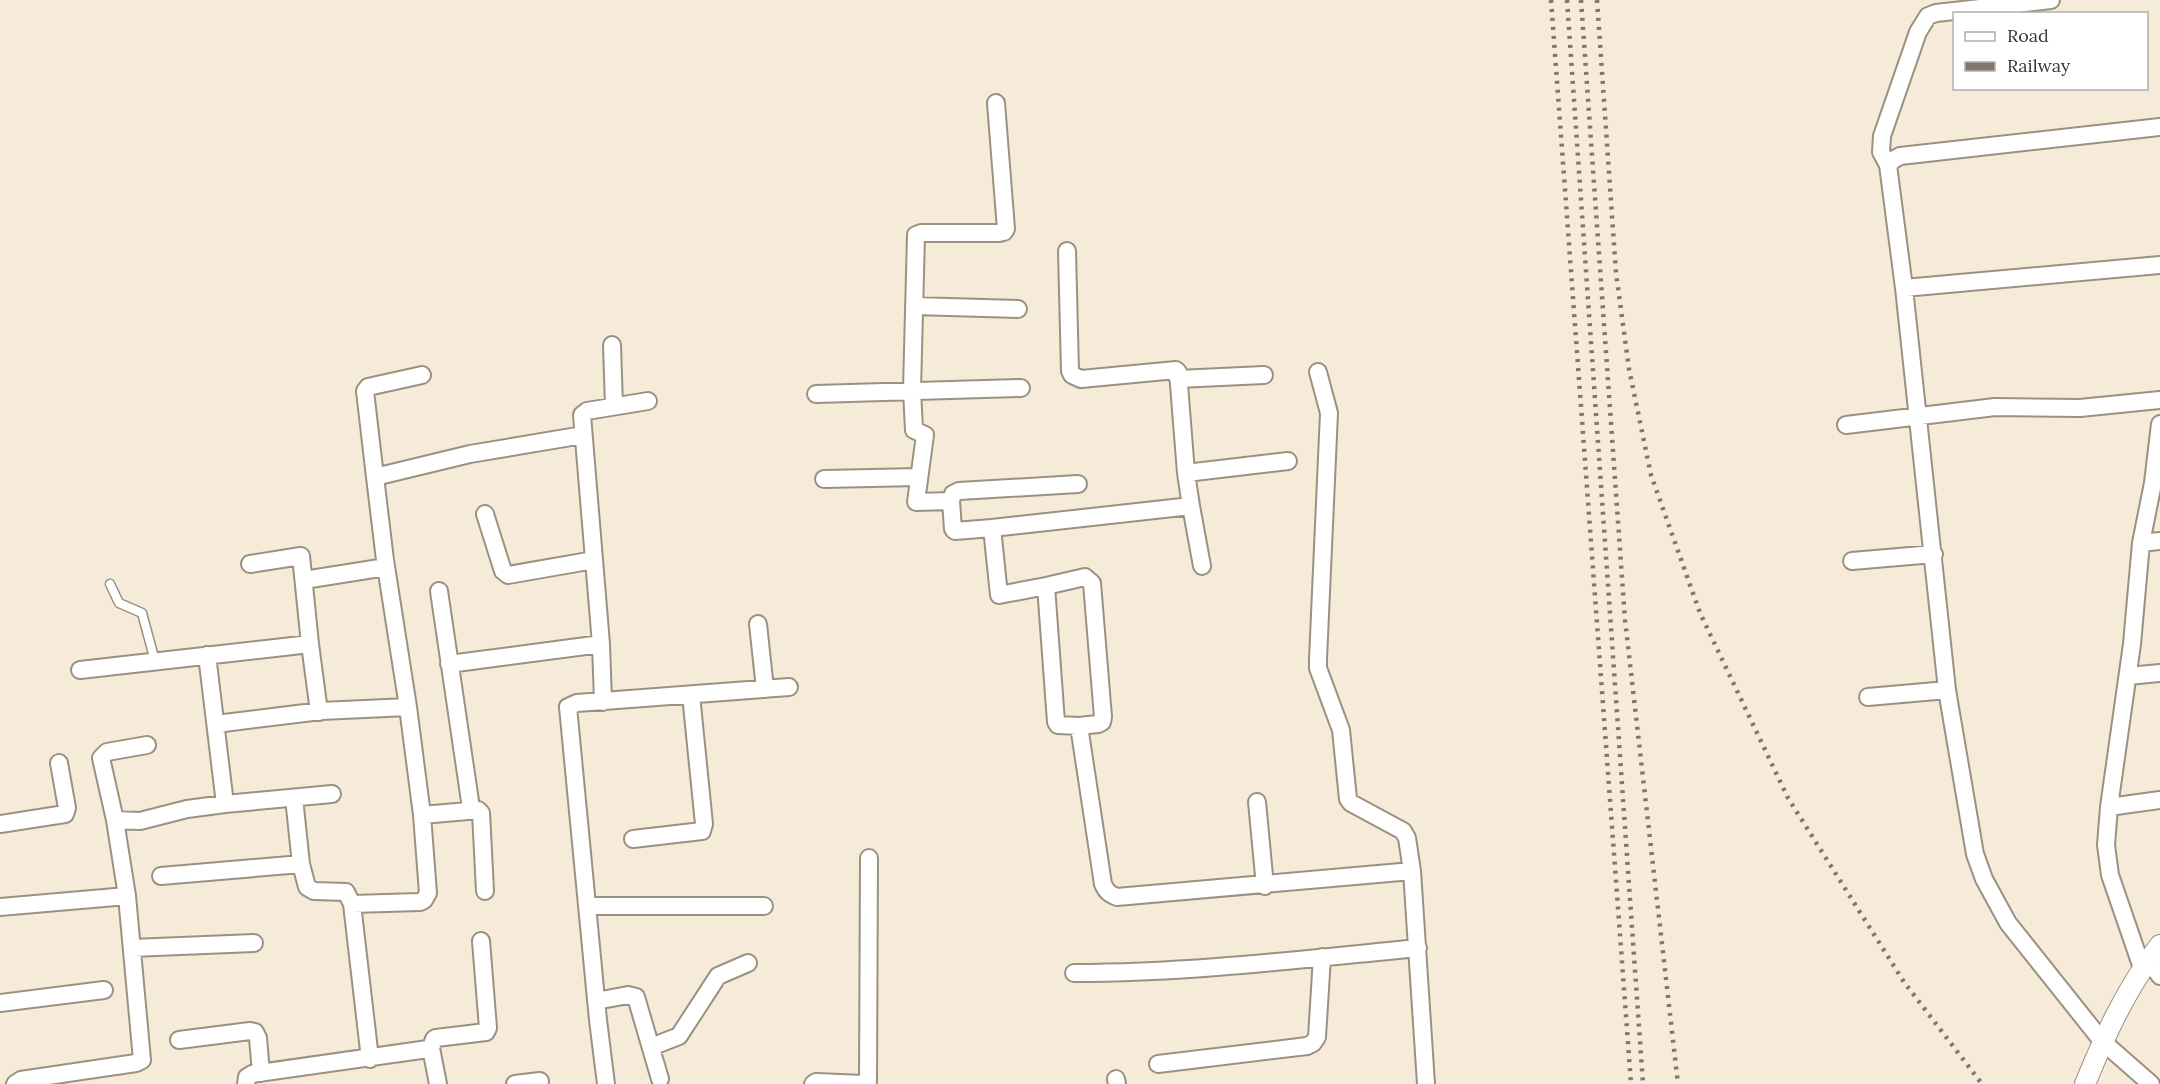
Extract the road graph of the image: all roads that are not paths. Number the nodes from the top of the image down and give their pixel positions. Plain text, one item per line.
1 (2051, 0) edge
2 (996, 103) dead end
3 (2160, 127) edge
4 (1888, 165) junction
5 (1067, 252) dead end
6 (2160, 265) edge
7 (1904, 288) junction
8 (914, 306) junction
9 (1018, 309) dead end
10 (612, 345) dead end
11 (1318, 372) dead end
12 (422, 375) dead end
13 (1264, 375) dead end
14 (1178, 379) junction
15 (1021, 388) dead end
16 (912, 390) junction
17 (816, 394) dead end
18 (2160, 400) edge
19 (648, 401) dead end
20 (614, 406) junction
21 (1917, 416) junction
22 (2160, 424) edge
23 (1846, 425) dead end
24 (583, 435) junction
25 (1288, 461) dead end
26 (1186, 473) junction
27 (375, 477) junction
28 (918, 477) junction
29 (824, 479) dead end
30 (1078, 484) dead end
31 (951, 501) junction
32 (1191, 506) junction
33 (485, 514) dead end
34 (992, 528) junction
35 (2160, 541) edge
36 (2141, 543) junction
37 (1934, 554) junction
38 (594, 560) junction
39 (1852, 561) dead end
40 (250, 564) dead end
41 (1202, 566) dead end
42 (386, 567) junction
43 (304, 580) junction
44 (110, 584) dead end
45 (1046, 586) junction
46 (439, 591) dead end
47 (758, 624) dead end
48 (310, 644) junction
49 (601, 644) junction
50 (207, 655) junction
51 (156, 661) junction
52 (449, 664) junction
53 (80, 670) dead end
54 (2160, 673) edge
55 (2128, 676) junction
56 (789, 687) dead end
57 (765, 689) junction
58 (1947, 690) junction
59 (691, 695) junction
60 (1868, 697) dead end
61 (603, 702) junction
62 (408, 707) junction
63 (319, 712) junction
64 (216, 724) junction
65 (1079, 726) junction
66 (147, 745) dead end
67 (58, 763) dead end
68 (332, 794) dead end
69 (294, 798) junction
70 (2160, 800) edge
71 (1257, 802) dead end
72 (225, 804) junction
73 (2109, 807) junction
74 (470, 811) junction
75 (422, 815) junction
76 (115, 820) junction
77 (0, 824) edge
78 (633, 840) dead end
79 (868, 858) dead end
80 (301, 864) junction
81 (1412, 871) junction
82 (161, 876) dead end
83 (1265, 886) junction
84 (485, 891) dead end
85 (127, 896) junction
86 (0, 904) edge
87 (352, 904) junction
88 (587, 906) junction
89 (764, 906) dead end
90 (481, 941) dead end
91 (254, 943) dead end
92 (132, 948) junction
93 (1418, 948) junction
94 (1322, 957) junction
95 (2150, 958) edge
96 (748, 963) dead end
97 (1074, 973) dead end
98 (2160, 976) edge
99 (104, 990) dead end
100 (596, 1001) junction
101 (0, 1003) edge
102 (179, 1040) dead end
103 (2102, 1041) junction
104 (651, 1047) junction
105 (431, 1048) junction
106 (370, 1059) junction
107 (1158, 1064) dead end
108 (261, 1073) junction
109 (660, 1080) dead end
110 (540, 1081) dead end
111 (15, 1084) edge
112 (246, 1084) edge
113 (438, 1084) edge
114 (515, 1084) edge
115 (606, 1084) edge
116 (813, 1084) edge
117 (1426, 1084) edge
118 (2085, 1084) edge
119 (2151, 1084) edge

1 - 4 street
2 - 8 street
3 - 4 street
4 - 7 street
5 - 14 street
6 - 7 street
7 - 21 street
8 - 9 street
8 - 16 street
10 - 20 street
11 - 81 street
12 - 27 street
13 - 14 street
14 - 26 street
15 - 16 street
16 - 17 street
16 - 28 street
18 - 21 street
19 - 20 street
20 - 24 street
21 - 23 street
21 - 37 street
22 - 36 street
24 - 27 street
24 - 38 street
25 - 26 street
26 - 32 street
27 - 42 street
28 - 29 street
28 - 31 street
30 - 31 street
31 - 34 street
32 - 34 street
32 - 41 street
33 - 38 street
34 - 45 street
35 - 36 street
36 - 55 street
37 - 39 street
37 - 58 street
38 - 49 street
40 - 43 street
42 - 43 street
42 - 62 street
43 - 48 street
44 - 51 lane
45 - 65 street
45 - 65 street
46 - 52 street
47 - 57 street
48 - 50 street
48 - 63 street
49 - 52 street
49 - 61 street
50 - 51 street
50 - 64 street
51 - 53 street
52 - 74 street
54 - 55 street
55 - 73 street
56 - 57 street
57 - 59 street
58 - 60 street
58 - 103 street
59 - 61 street
59 - 78 street
61 - 88 street
62 - 63 street
62 - 75 street
63 - 64 street
64 - 72 street
65 - 83 street
66 - 76 street
67 - 77 street
68 - 69 street
69 - 72 street
69 - 80 street
70 - 73 street
71 - 83 street
72 - 76 street
73 - 95 street
74 - 75 street
74 - 84 street
75 - 87 street
76 - 85 street
79 - 116 street
80 - 82 street
80 - 87 street
81 - 83 street
81 - 93 street
85 - 86 street
85 - 92 street
87 - 106 street
88 - 89 street
88 - 100 street
90 - 105 street
91 - 92 street
92 - 111 street
93 - 94 street
93 - 117 street
94 - 97 street
94 - 107 street
95 - 98 street
95 - 103 street
96 - 104 street
99 - 101 street
100 - 104 street
100 - 115 street
102 - 108 street
103 - 118 street
103 - 119 street
104 - 109 street
105 - 106 street
105 - 113 street
106 - 108 street
108 - 112 street
110 - 114 street

